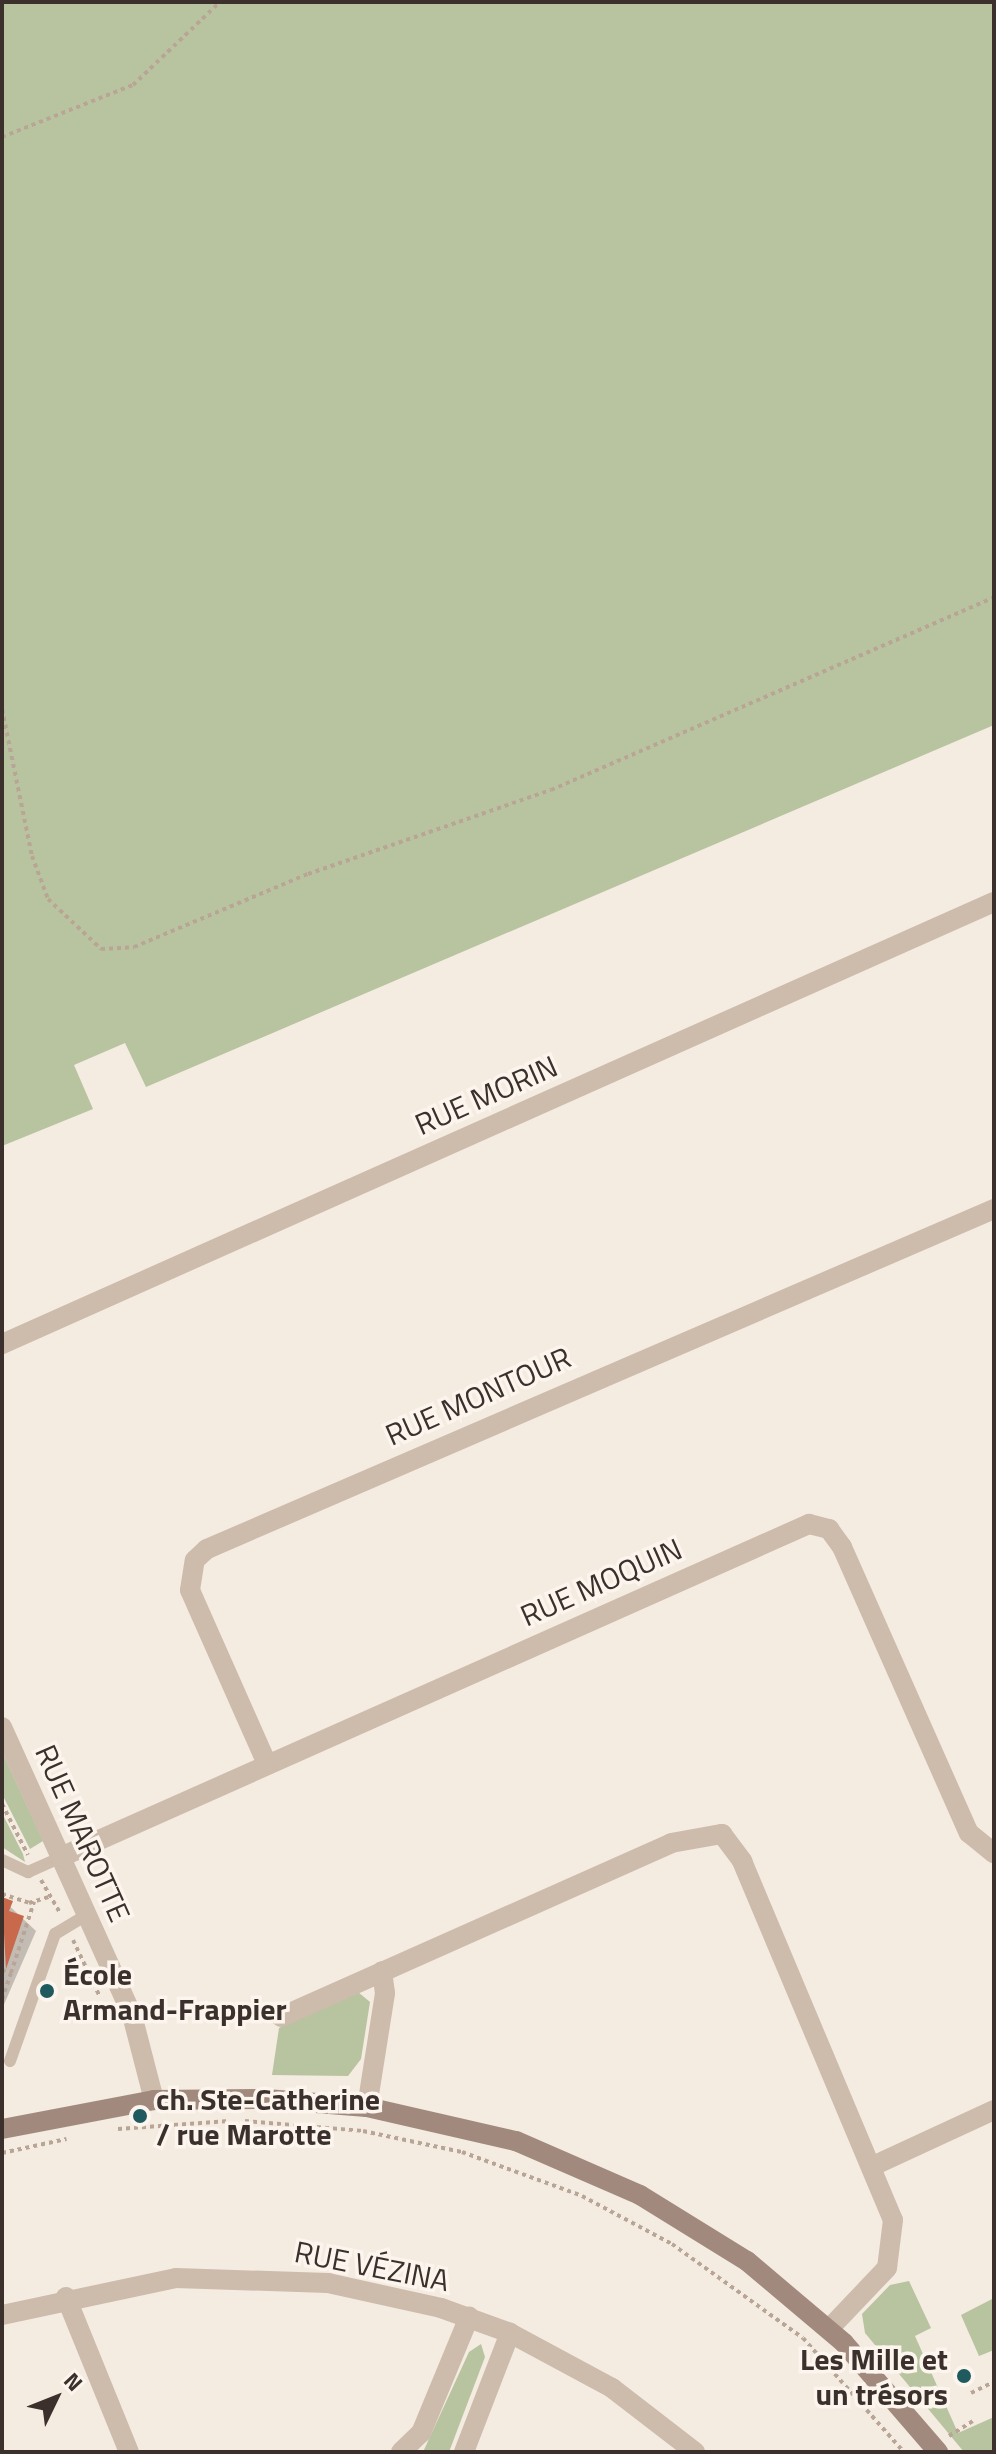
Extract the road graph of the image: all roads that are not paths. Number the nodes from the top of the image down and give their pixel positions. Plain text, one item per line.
1 (994, 902) edge
2 (994, 1209) edge
3 (2, 1344) edge
4 (2, 1727) edge
5 (267, 1764) junction
6 (994, 1853) edge
7 (61, 1857) junction
8 (2, 1860) edge
9 (87, 1915) junction
10 (382, 1971) junction
11 (281, 2017) dead end
12 (10, 2061) dead end
13 (154, 2100) junction
14 (367, 2107) junction
15 (994, 2110) edge
16 (2, 2129) edge
17 (875, 2165) junction
18 (66, 2297) junction
19 (2, 2315) edge
20 (469, 2317) junction
21 (829, 2329) junction
22 (510, 2333) junction
23 (944, 2444) edge
24 (129, 2452) edge
25 (401, 2452) edge
26 (464, 2452) edge
27 (695, 2452) edge

1 - 3 street, RUE MORIN
2 - 5 street, RUE MONTOUR
4 - 7 street, RUE MAROTTE
5 - 6 street, RUE MOQUIN
5 - 7 street, RUE MOQUIN
7 - 8 lane
7 - 9 street, RUE MAROTTE
9 - 12 lane
9 - 13 street, RUE MAROTTE
10 - 11 street
10 - 14 street
10 - 17 street
13 - 14 street
13 - 16 street
14 - 21 street
15 - 17 street
17 - 21 street
18 - 19 street, RUE VÉZINA
18 - 20 street, RUE VÉZINA
18 - 24 street
20 - 22 street, RUE VÉZINA
20 - 25 street
21 - 23 street
22 - 26 street
22 - 27 street, RUE VÉZINA

